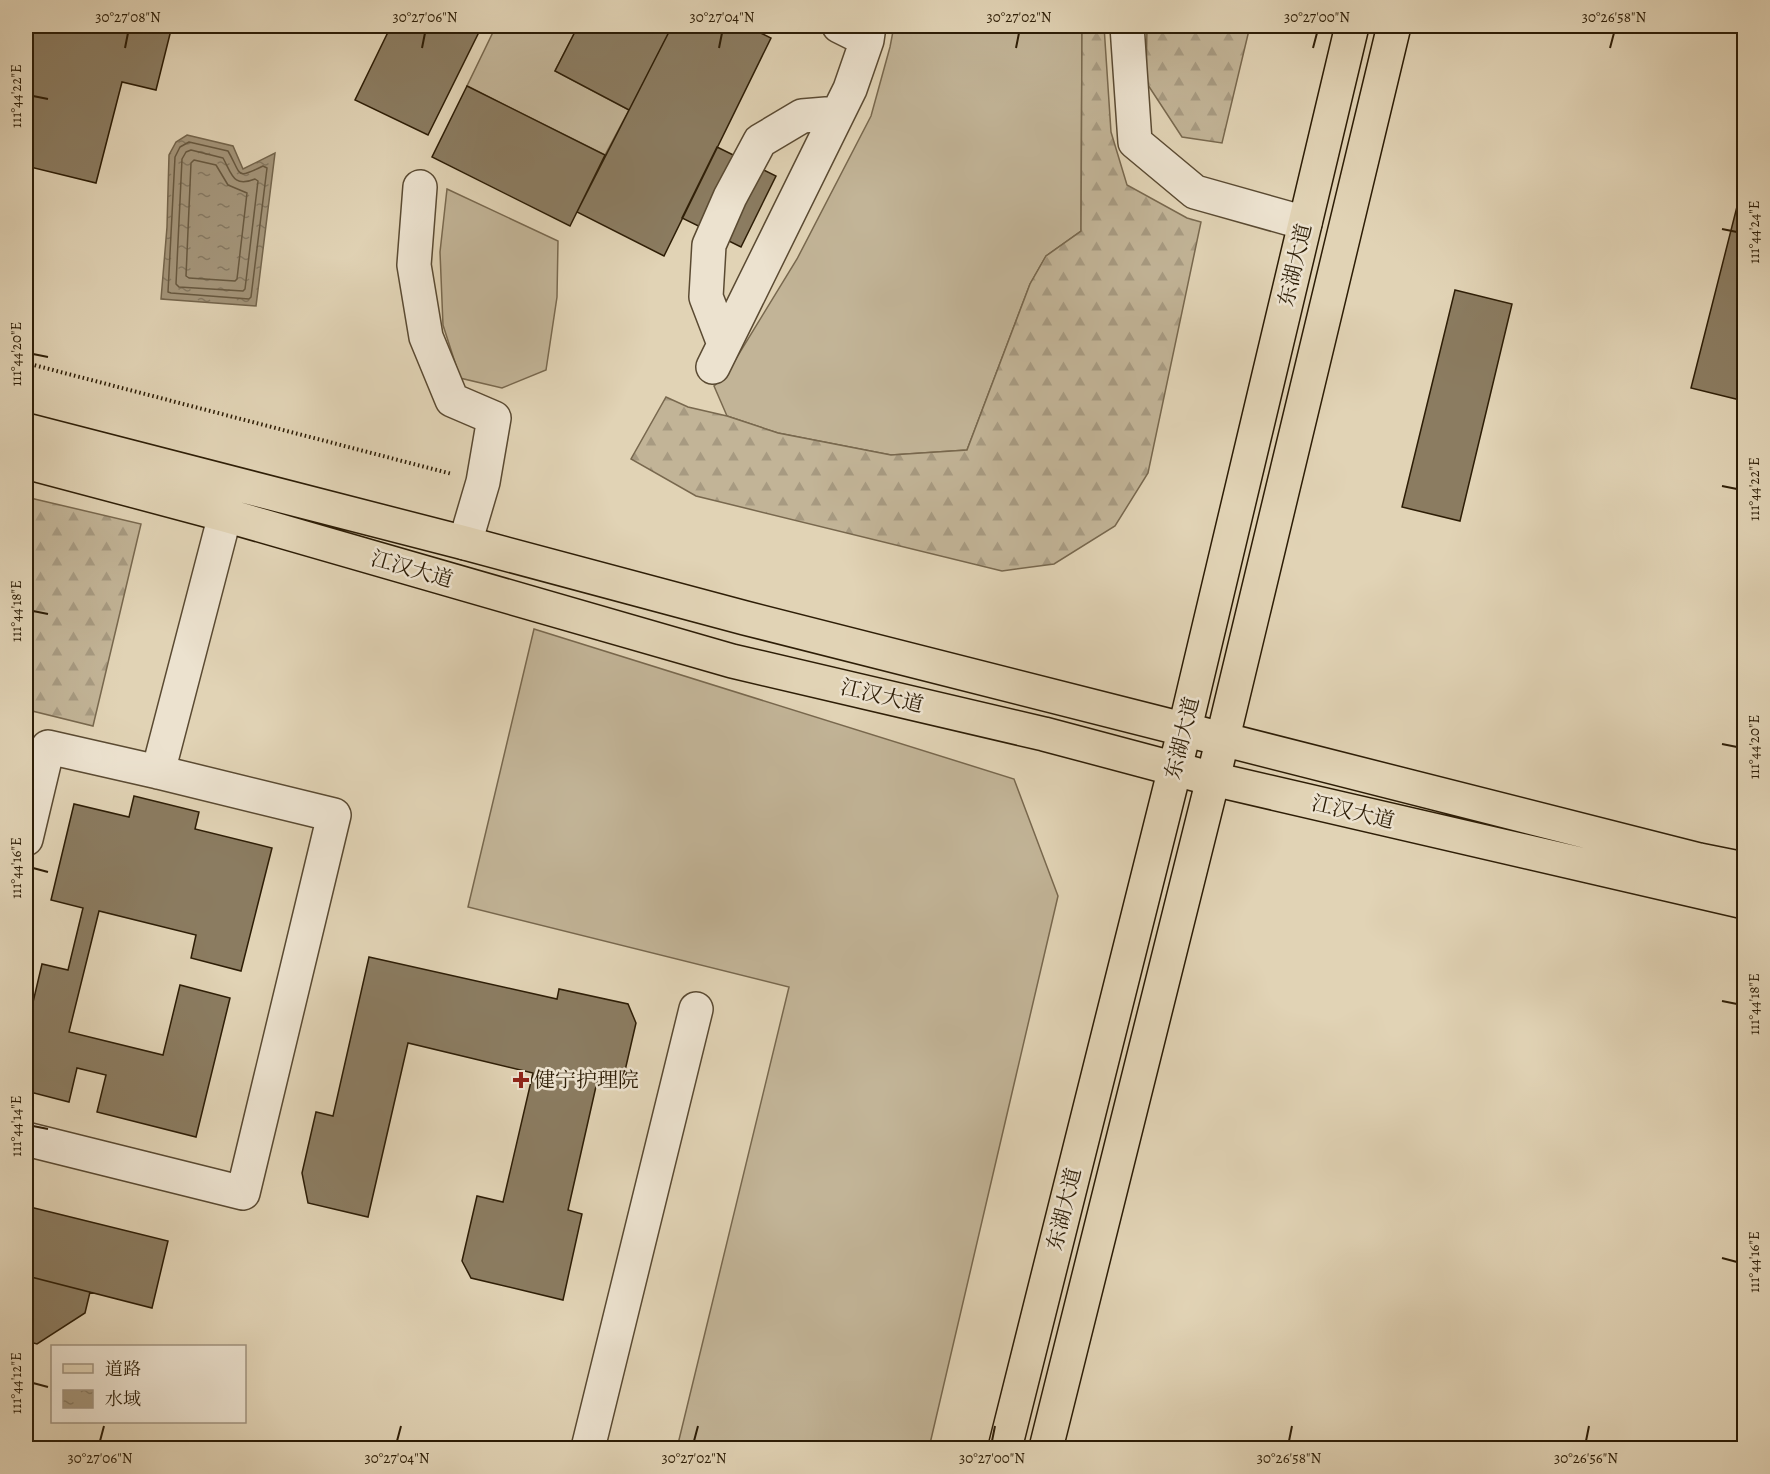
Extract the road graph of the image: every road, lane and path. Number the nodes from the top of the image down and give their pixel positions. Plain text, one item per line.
1 (1127, 26) edge
2 (1352, 26) edge
3 (1394, 26) edge
4 (858, 30) edge
5 (838, 114) junction
6 (420, 187) dead end
7 (1305, 223) junction
8 (26, 363) edge
9 (26, 430) edge
10 (26, 462) edge
11 (483, 482) junction
12 (225, 515) junction
13 (465, 543) junction
14 (1185, 728) junction
15 (1222, 738) junction
16 (1174, 768) junction
17 (158, 772) junction
18 (1213, 779) junction
19 (26, 839) edge
20 (1744, 869) edge
21 (1744, 902) edge
22 (696, 1009) dead end
23 (26, 1139) edge
24 (588, 1449) edge
25 (1005, 1449) edge
26 (1046, 1449) edge

1 - 7 lane
2 - 7 main road, 东湖大道
3 - 15 main road, 东湖大道
4 - 5 lane
5 - 5 lane
6 - 11 lane
7 - 14 main road, 东湖大道
8 - 11 path
9 - 13 main road, 江汉大道
10 - 12 main road, 江汉大道
11 - 13 lane
12 - 16 main road, 江汉大道
12 - 17 lane
13 - 14 main road, 江汉大道
14 - 15 main road, 江汉大道
14 - 16 main road, 东湖大道
15 - 18 main road, 东湖大道
15 - 20 main road, 江汉大道
16 - 18 main road, 江汉大道
16 - 25 main road, 东湖大道
17 - 19 lane
17 - 23 lane
18 - 21 main road, 江汉大道
18 - 26 main road, 东湖大道
22 - 24 lane

